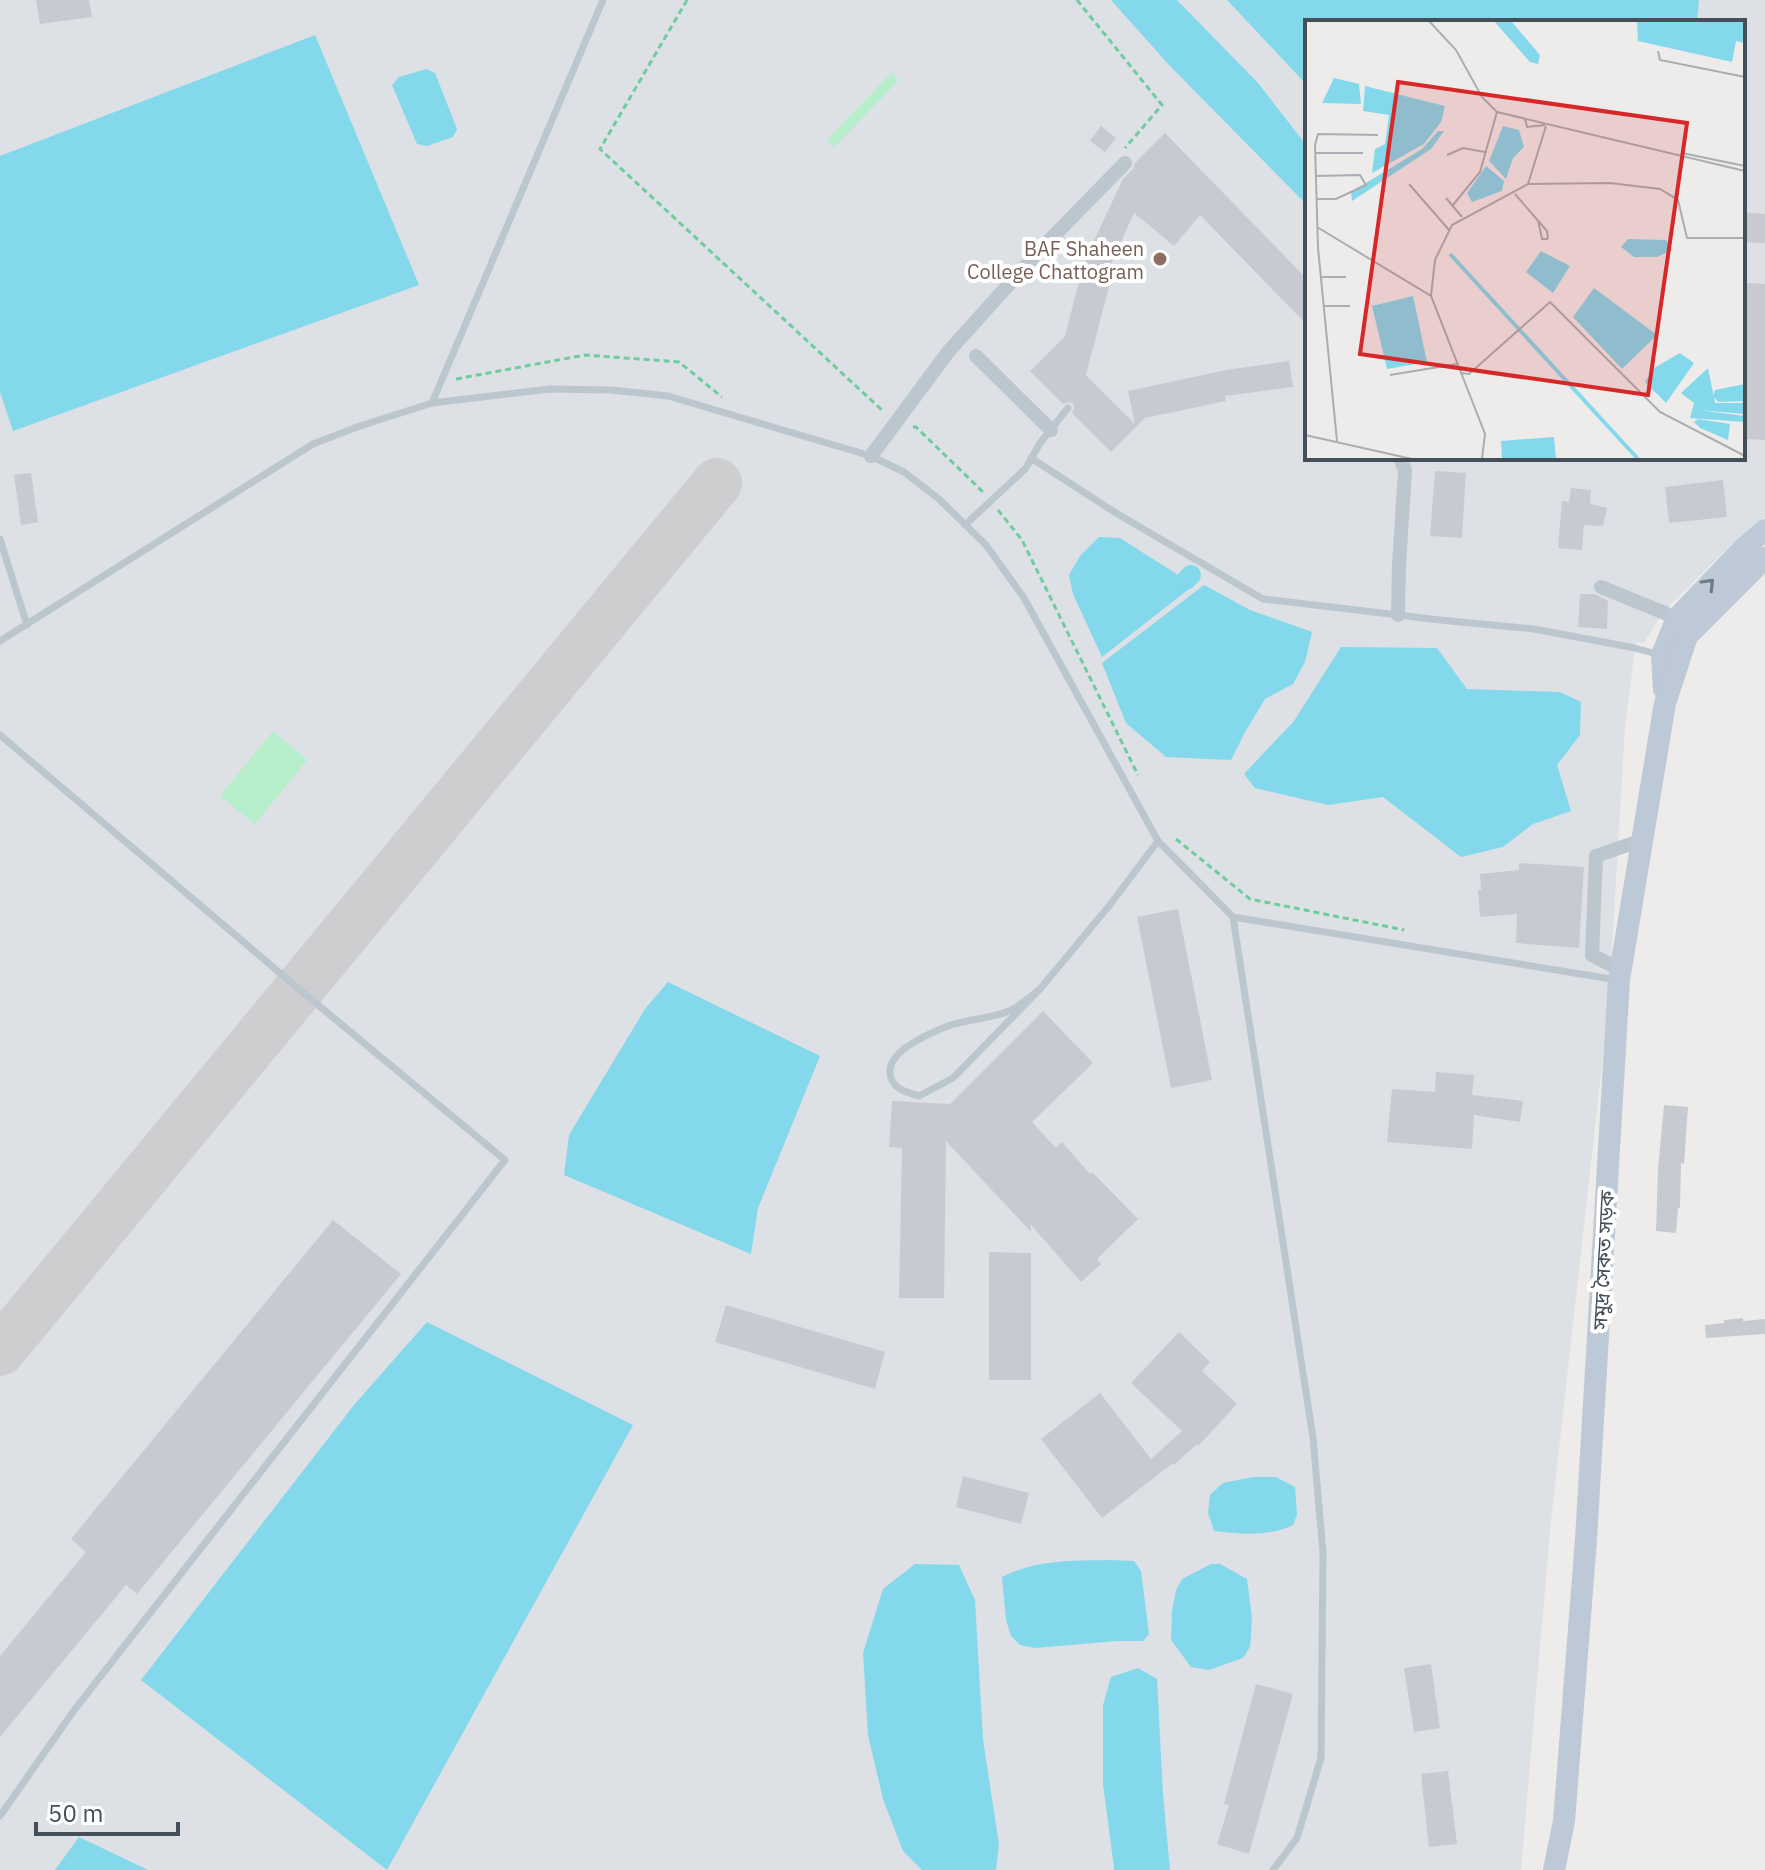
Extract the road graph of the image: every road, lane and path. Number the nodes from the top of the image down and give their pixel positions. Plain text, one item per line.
1 (603, 0) edge
2 (687, 0) edge
3 (1077, 0) edge
4 (1122, 158) joint
5 (976, 356) dead end
6 (457, 379) dead end
7 (432, 403) junction
8 (729, 403) dead end
9 (1068, 408) dead end
10 (888, 416) dead end
11 (905, 428) dead end
12 (1051, 430) junction
13 (871, 456) junction
14 (1031, 458) junction
15 (1401, 460) edge
16 (989, 499) dead end
17 (997, 509) dead end
18 (965, 525) junction
19 (1765, 530) edge
20 (0, 539) edge
21 (1765, 558) edge
22 (1601, 587) dead end
23 (1398, 615) junction
24 (1677, 618) junction
25 (27, 625) junction
26 (0, 641) edge
27 (1662, 655) junction
28 (1665, 703) junction
29 (0, 735) edge
30 (1138, 775) dead end
31 (1178, 840) dead end
32 (1642, 840) junction
33 (1158, 841) junction
34 (1233, 917) junction
35 (1412, 932) dead end
36 (1620, 975) junction
37 (1040, 989) junction
38 (0, 1816) edge
39 (1564, 1821) junction
40 (1273, 1870) edge
41 (1554, 1870) edge
42 (1568, 1870) edge

1 - 7 lane
2 - 10 path
3 - 4 path
4 - 13 street
5 - 12 street
6 - 8 path
7 - 13 lane
7 - 25 lane
9 - 12 lane
11 - 16 path
12 - 14 lane
13 - 18 lane
14 - 18 lane
14 - 23 lane
15 - 23 street
17 - 30 path
18 - 33 lane
24 -> 19 main road, সমুদ্র সৈকত সড়ক
20 - 25 lane
21 - 28 main road, সমুদ্র সৈকত সড়ক
22 - 24 street
23 - 27 lane
24 - 27 main road, সমুদ্র সৈকত সড়ক
25 - 26 lane
27 - 28 main road, সমুদ্র সৈকত সড়ক
28 - 32 main road, সমুদ্র সৈকত সড়ক
29 - 38 lane
31 - 35 path
32 - 36 main road, সমুদ্র সৈকত সড়ক
32 - 36 street
33 - 34 lane
33 - 37 lane
34 - 36 lane
34 - 40 lane
36 - 39 main road, সমুদ্র সৈকত সড়ক
37 - 37 lane
39 - 41 main road, সমুদ্র সৈকত সড়ক
39 - 42 main road, সমুদ্র সৈকত সড়ক

